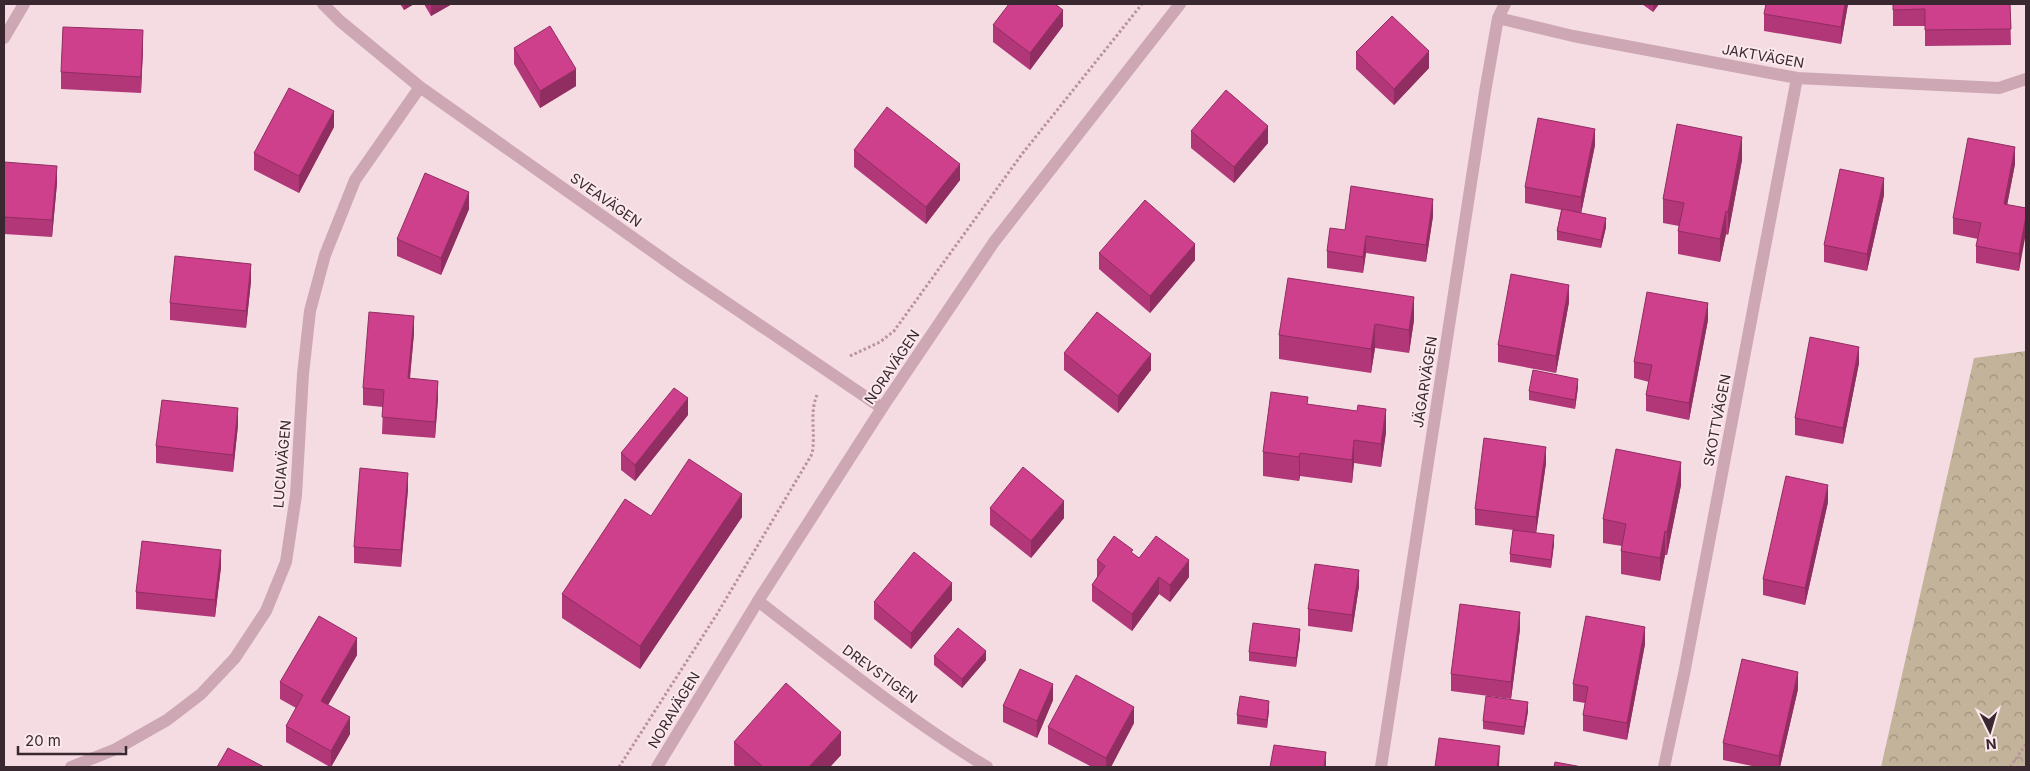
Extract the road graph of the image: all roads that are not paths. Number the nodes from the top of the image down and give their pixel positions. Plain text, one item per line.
1 (24, 4) edge
2 (323, 4) edge
3 (1180, 4) edge
4 (1505, 4) edge
5 (1498, 18) junction
6 (4, 38) edge
7 (1797, 78) junction
8 (2026, 79) edge
9 (420, 87) junction
10 (882, 408) junction
11 (758, 600) junction
12 (71, 767) edge
13 (657, 767) edge
14 (987, 767) edge
15 (1381, 767) edge
16 (1664, 767) edge

1 - 6 street
2 - 9 street, SVEAVÄGEN
3 - 10 street, NORAVÄGEN
4 - 5 street, JÄGARVÄGEN
5 - 7 street, JAKTVÄGEN
5 - 15 street, JÄGARVÄGEN
7 - 8 street, JAKTVÄGEN
7 - 16 street, SKOTTVÄGEN
9 - 10 street, SVEAVÄGEN
9 - 12 street, LUCIAVÄGEN
10 - 11 street, NORAVÄGEN
11 - 13 street, NORAVÄGEN
11 - 14 street, DREVSTIGEN

